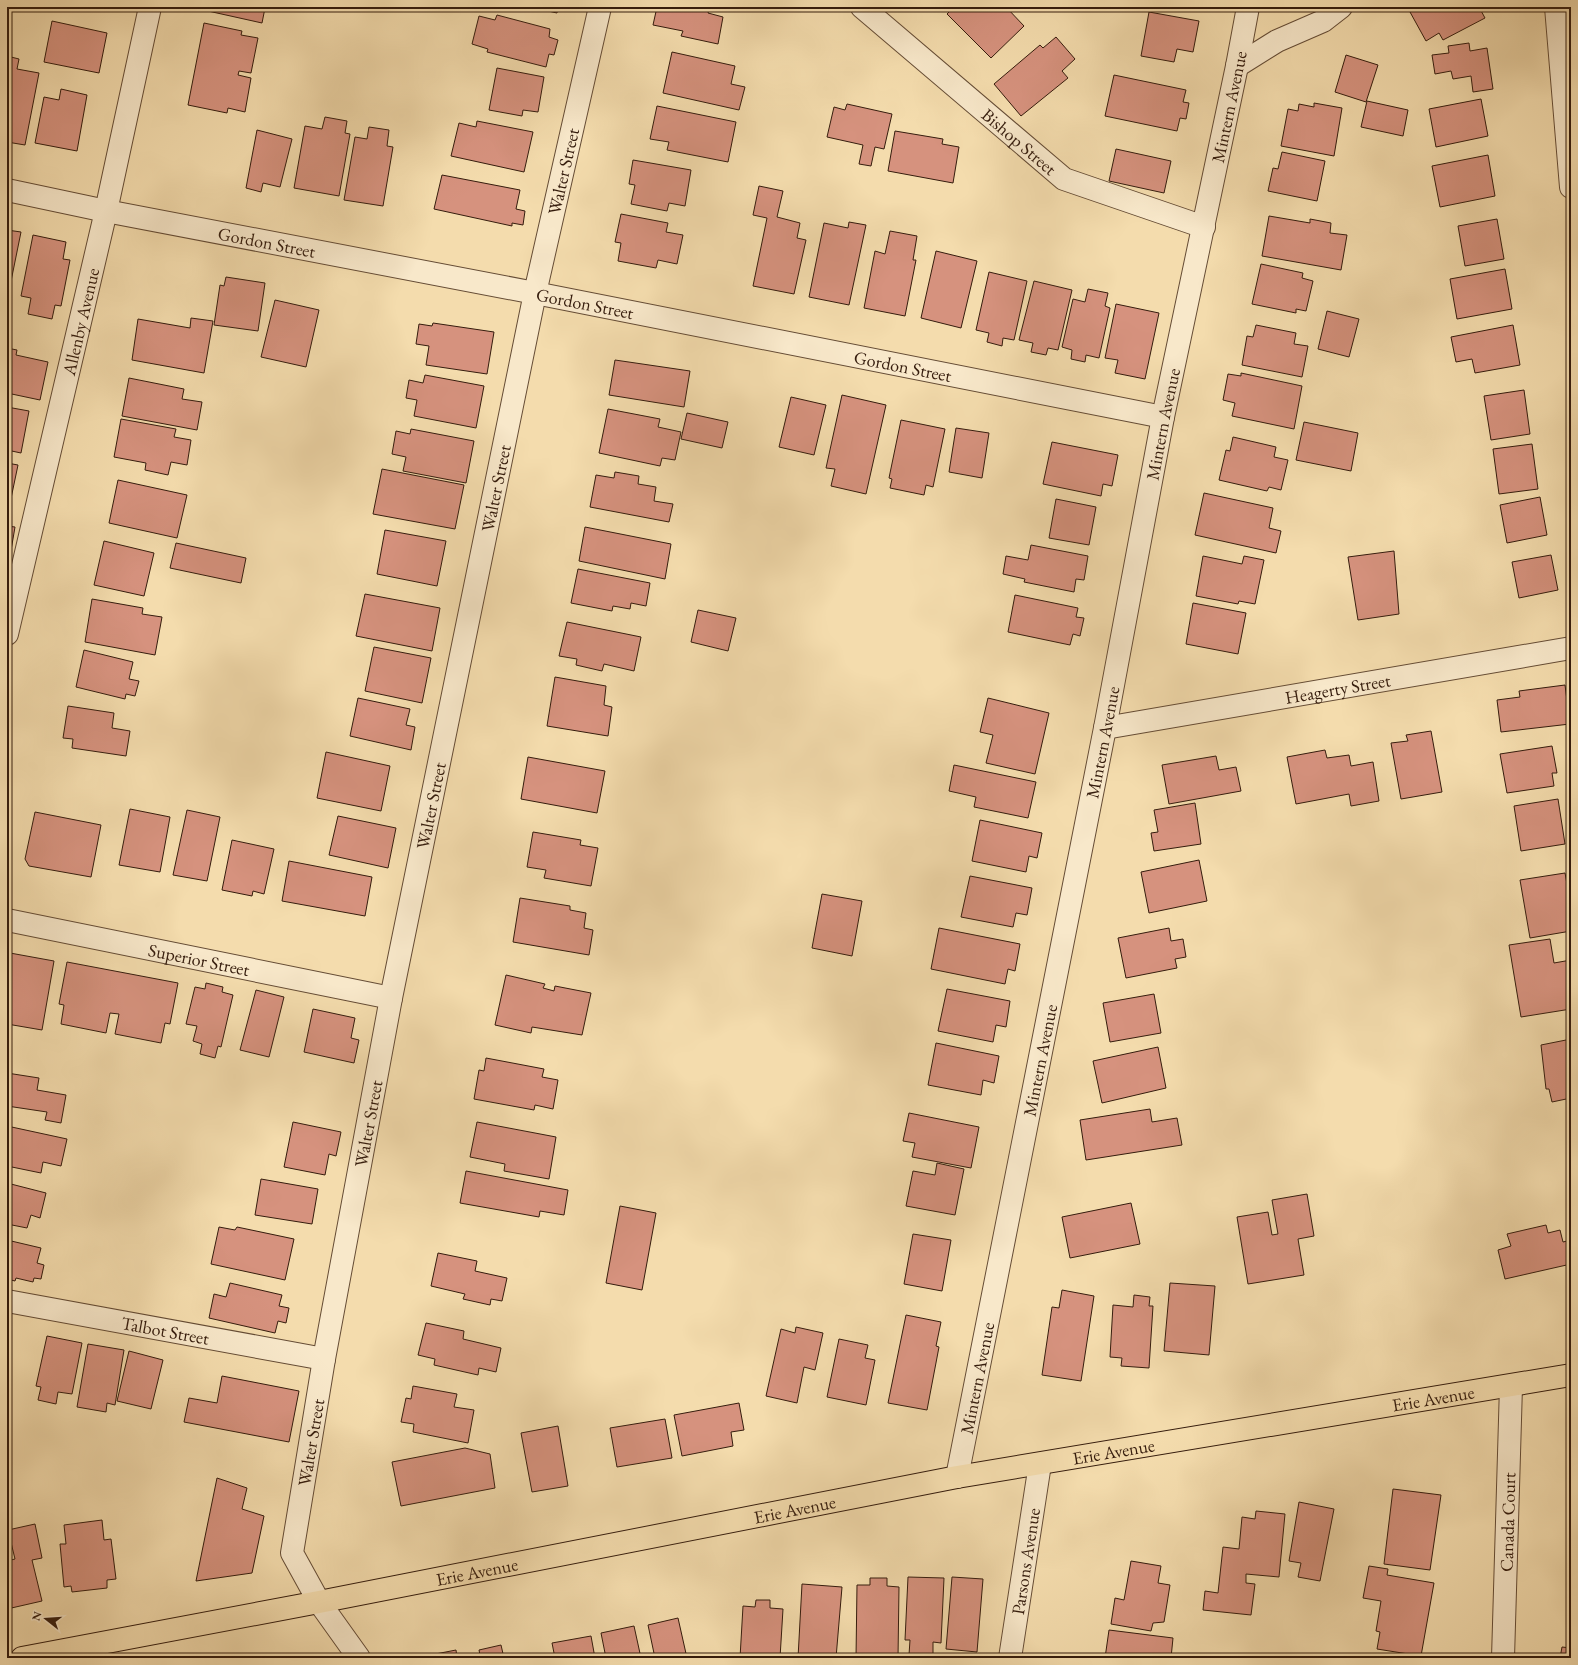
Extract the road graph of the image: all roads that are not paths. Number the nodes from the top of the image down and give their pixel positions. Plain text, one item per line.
1 (150, 7) edge
2 (600, 7) edge
3 (862, 7) edge
4 (1248, 7) edge
5 (1341, 7) edge
6 (1556, 7) edge
7 (1237, 66) junction
8 (1571, 187) edge
9 (7, 190) edge
10 (106, 211) junction
11 (1204, 227) junction
12 (535, 293) junction
13 (1163, 417) junction
14 (7, 634) edge
15 (1571, 648) edge
16 (1105, 728) junction
17 (7, 920) edge
18 (391, 998) junction
19 (7, 1301) edge
20 (324, 1359) junction
21 (1571, 1375) edge
22 (1511, 1386) junction
23 (1040, 1464) junction
24 (957, 1477) junction
25 (319, 1602) junction
26 (22, 1658) edge
27 (359, 1658) edge
28 (1010, 1658) edge
29 (1503, 1658) edge

1 - 10 street, Allenby Avenue
2 - 12 street, Walter Street
3 - 11 street, Bishop Street
4 - 7 street, Mintern Avenue
5 - 7 street
6 - 8 street
7 - 11 street, Mintern Avenue
9 - 10 street, Gordon Street
10 - 12 street, Gordon Street
10 - 14 street, Allenby Avenue
11 - 13 street, Mintern Avenue
12 - 13 street, Gordon Street
12 - 18 street, Walter Street
13 - 16 street, Mintern Avenue
15 - 16 street, Heagerty Street
16 - 24 street, Mintern Avenue
17 - 18 street, Superior Street
18 - 20 street, Walter Street
19 - 20 street, Talbot Street
20 - 25 street, Walter Street
21 - 22 main road, Erie Avenue
22 - 23 main road, Erie Avenue
22 - 29 street, Canada Court
23 - 24 main road, Erie Avenue
23 - 28 street, Parsons Avenue
24 - 25 main road, Erie Avenue
25 - 26 main road, Erie Avenue
25 - 27 street, Walter Street

